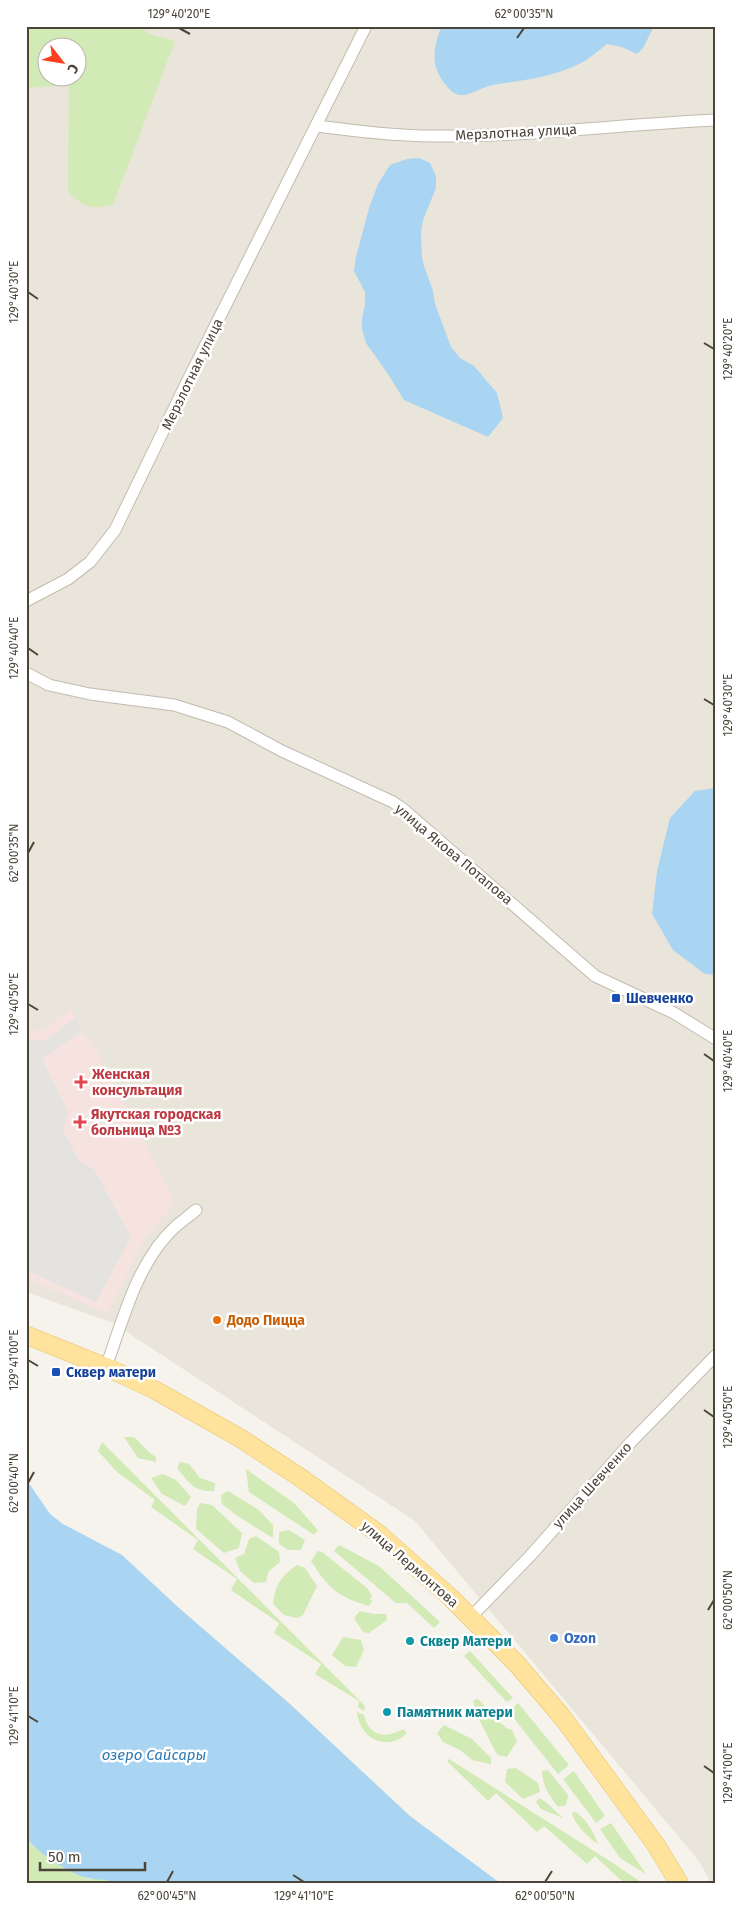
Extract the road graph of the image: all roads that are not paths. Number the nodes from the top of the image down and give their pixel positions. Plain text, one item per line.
1 (366, 26) edge
2 (716, 120) edge
3 (318, 126) junction
4 (31, 595) edge
5 (26, 601) edge
6 (26, 673) edge
7 (716, 1039) edge
8 (196, 1210) dead end
9 (26, 1335) edge
10 (716, 1355) edge
11 (106, 1367) junction
12 (470, 1617) junction
13 (679, 1883) edge

1 - 3 street, Мерзлотная улица
2 - 3 street, Мерзлотная улица
3 - 4 street, Мерзлотная улица
4 - 5 street, Мерзлотная улица
6 - 7 street, улица Якова Потапова
8 - 11 street
9 - 11 main road, улица Лермонтова
10 - 12 street, улица Шевченко
11 - 12 main road, улица Лермонтова
12 - 13 main road, улица Лермонтова

